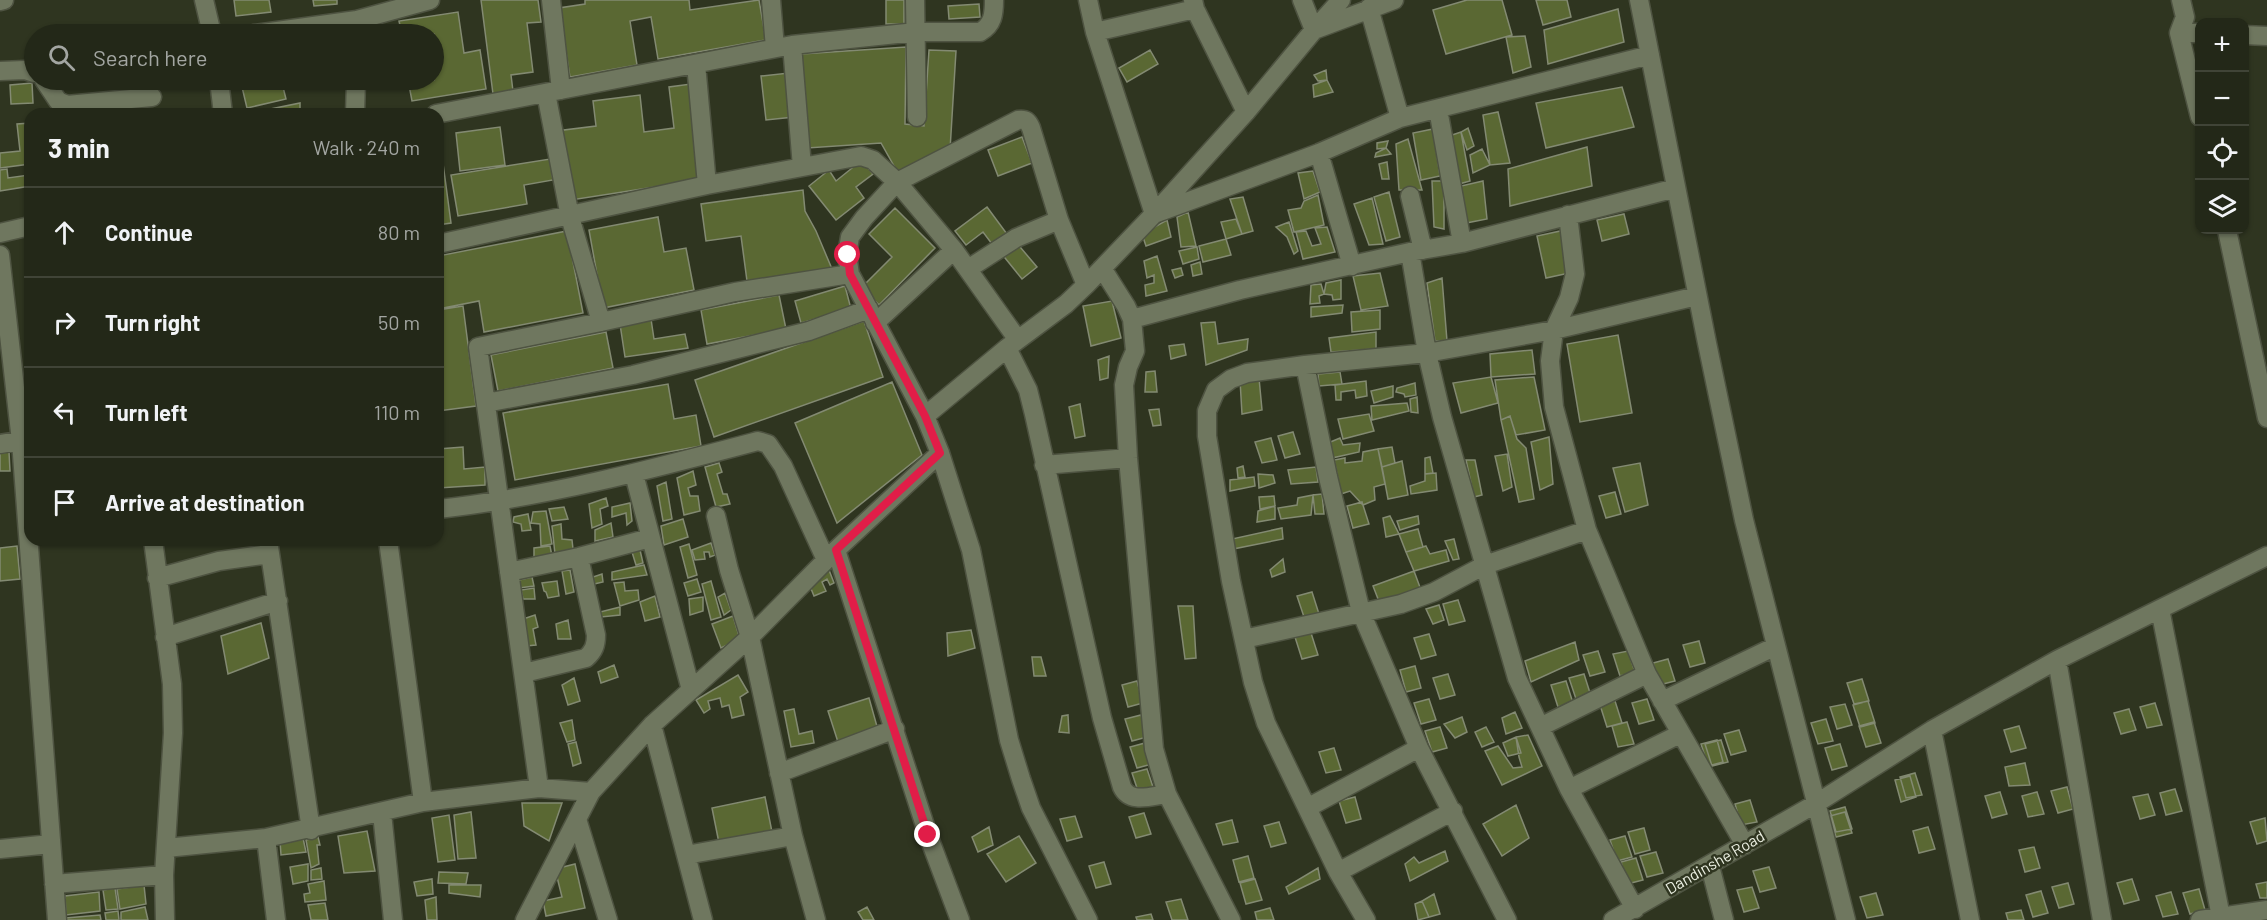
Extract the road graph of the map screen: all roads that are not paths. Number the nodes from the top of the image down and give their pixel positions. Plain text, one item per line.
1 (204, 0) edge
2 (430, 0) edge
3 (551, 0) edge
4 (771, 0) edge
5 (915, 0) edge
6 (994, 0) edge
7 (1088, 0) edge
8 (1302, 0) edge
9 (1341, 0) edge
10 (1394, 0) edge
11 (1640, 0) edge
12 (2181, 0) edge
13 (1194, 5) edge
14 (1369, 8) junction
15 (210, 24) edge
16 (367, 24) edge
17 (1314, 30) junction
18 (916, 32) junction
19 (1095, 32) junction
20 (2179, 33) junction
21 (2195, 33) edge
22 (2249, 35) edge
23 (2267, 36) edge
24 (783, 46) junction
25 (1650, 56) junction
26 (696, 64) junction
27 (24, 70) edge
28 (0, 71) edge
29 (51, 90) edge
30 (220, 90) edge
31 (356, 90) edge
32 (553, 91) junction
33 (152, 97) dead end
34 (2195, 100) edge
35 (110, 107) edge
36 (222, 108) edge
37 (355, 108) edge
38 (1438, 109) junction
39 (444, 112) edge
40 (1246, 112) junction
41 (917, 117) dead end
42 (1400, 117) junction
43 (1319, 153) junction
44 (802, 167) junction
45 (897, 182) junction
46 (707, 185) junction
47 (1676, 188) junction
48 (1410, 195) dead end
49 (1149, 213) junction
50 (1568, 214) junction
51 (570, 217) junction
52 (1059, 220) junction
53 (24, 227) edge
54 (0, 233) edge
55 (2227, 234) edge
56 (444, 243) edge
57 (1462, 243) junction
58 (954, 250) junction
59 (1417, 251) junction
60 (0, 255) edge
61 (1352, 266) junction
62 (1102, 268) junction
63 (968, 269) junction
64 (850, 274) junction
65 (1, 277) edge
66 (1086, 285) junction
67 (1697, 296) junction
68 (872, 316) junction
69 (1132, 319) junction
70 (601, 322) junction
71 (1554, 330) junction
72 (1013, 344) junction
73 (1426, 353) junction
74 (1305, 365) junction
75 (486, 403) junction
76 (925, 416) junction
77 (2267, 418) edge
78 (24, 433) edge
79 (24, 440) edge
80 (0, 444) edge
81 (940, 453) junction
82 (1128, 458) junction
83 (1044, 465) junction
84 (634, 474) junction
85 (500, 502) junction
86 (444, 508) edge
87 (716, 516) dead end
88 (1587, 530) junction
89 (650, 538) junction
90 (32, 546) edge
91 (154, 546) edge
92 (389, 546) edge
93 (269, 547) edge
94 (831, 555) junction
95 (2267, 556) edge
96 (579, 557) junction
97 (1485, 565) junction
98 (509, 572) junction
99 (157, 578) junction
100 (278, 601) junction
101 (2160, 609) junction
102 (1361, 612) junction
103 (165, 637) junction
104 (750, 637) junction
105 (1244, 639) junction
106 (1776, 646) junction
107 (2057, 660) junction
108 (524, 673) junction
109 (1647, 674) junction
110 (691, 690) junction
111 (1662, 701) junction
112 (652, 725) junction
113 (1540, 728) junction
114 (895, 729) junction
115 (1932, 730) junction
116 (1680, 734) junction
117 (1419, 748) junction
118 (779, 773) junction
119 (539, 788) junction
120 (1569, 789) junction
121 (591, 792) junction
122 (1167, 794) junction
123 (423, 802) junction
124 (1816, 803) junction
125 (1307, 808) junction
126 (1453, 811) junction
127 (382, 813) junction
128 (577, 819) junction
129 (310, 830) junction
130 (792, 836) junction
131 (266, 838) junction
132 (51, 844) junction
133 (1745, 845) junction
134 (166, 848) junction
135 (0, 849) edge
136 (686, 855) junction
137 (1710, 866) junction
138 (1338, 872) junction
139 (164, 875) junction
140 (54, 884) junction
141 (1635, 909) junction
142 (2267, 910) edge
143 (2221, 917) junction
144 (604, 919) edge
145 (1227, 919) edge
146 (57, 920) edge
147 (165, 920) edge
148 (276, 920) edge
149 (393, 920) edge
150 (525, 920) edge
151 (703, 920) edge
152 (816, 920) edge
153 (960, 920) edge
154 (1088, 920) edge
155 (1366, 920) edge
156 (1508, 920) edge
157 (1613, 920) edge
158 (1724, 920) edge
159 (1846, 920) edge
160 (1970, 920) edge
161 (2102, 920) edge
162 (2200, 920) edge

1 - 15 street
2 - 16 street
3 - 32 street
4 - 24 street
5 - 18 street
6 - 18 street
7 - 19 street
8 - 17 street
9 - 17 street
10 - 14 street
11 - 25 street
12 - 20 street
13 - 19 street
13 - 40 street
14 - 17 street
14 - 42 street
17 - 40 street
18 - 24 street
18 - 41 street
19 - 49 street
20 - 21 street
20 - 34 street
22 - 23 street
24 - 26 street
24 - 44 street
25 - 38 street
25 - 47 street
26 - 32 street
26 - 46 street
27 - 28 street
29 - 35 street
30 - 36 street
31 - 37 street
32 - 39 street
32 - 51 street
33 - 35 street
38 - 42 street
38 - 57 street
40 - 49 street
42 - 43 street
43 - 49 street
43 - 61 street
44 - 45 street
44 - 46 street
45 - 52 street
45 - 58 street
45 - 64 street
46 - 51 street
47 - 50 street
47 - 67 street
48 - 59 street
49 - 62 street
50 - 57 street
50 - 71 street
51 - 56 street
51 - 70 street
52 - 63 street
52 - 66 street
53 - 54 street
55 - 77 street
57 - 59 street
58 - 63 street
58 - 68 street
59 - 61 street
59 - 73 street
60 - 65 street
61 - 69 street
62 - 66 street
62 - 69 street
63 - 72 street
64 - 68 street
64 - 70 street
65 - 78 street
66 - 72 street
67 - 71 street
67 - 106 street
68 - 75 street
68 - 76 street
69 - 82 street
70 - 75 street
71 - 73 street
71 - 88 street
72 - 76 street
72 - 83 street
73 - 74 street
73 - 97 street
74 - 102 street
74 - 105 street
75 - 85 street
76 - 81 street
79 - 80 street
81 - 94 street
81 - 154 street
82 - 83 street
82 - 122 street
83 - 122 street
84 - 85 street
84 - 89 street
84 - 94 street
85 - 86 street
85 - 98 street
87 - 104 street
88 - 97 street
88 - 109 street
89 - 96 street
89 - 110 street
90 - 132 street
91 - 99 street
92 - 123 street
93 - 99 street
93 - 100 street
94 - 104 street
94 - 114 street
95 - 101 street, Dandinshe Road
96 - 98 street
96 - 108 street
97 - 102 street
97 - 113 street
98 - 108 street
99 - 103 street
100 - 103 street
100 - 129 street
101 - 107 street, Dandinshe Road
101 - 143 street
102 - 105 street
102 - 117 street
103 - 134 street
104 - 110 street
104 - 118 street
105 - 125 street
106 - 111 street
106 - 124 street
107 - 115 street, Dandinshe Road
107 - 161 street
108 - 119 street
109 - 111 street
109 - 113 street
110 - 112 street
111 - 116 street
112 - 121 street
112 - 136 street
113 - 120 street
114 - 118 street
114 - 153 street
115 - 124 street, Dandinshe Road
115 - 160 street
116 - 120 street
116 - 133 street
117 - 125 street
117 - 126 street
118 - 130 street
119 - 121 street
119 - 123 street
120 - 141 street
121 - 128 street
122 - 145 street
123 - 127 street
124 - 133 street, Dandinshe Road
124 - 159 street
125 - 138 street
126 - 138 street
126 - 156 street
127 - 129 street
127 - 149 street
128 - 144 street
128 - 150 street
129 - 131 street
130 - 136 street
130 - 152 street
131 - 134 street
131 - 148 street
132 - 135 street
132 - 140 street
133 - 137 street, Dandinshe Road
134 - 139 street
136 - 151 street
137 - 141 street, Dandinshe Road
137 - 158 street
138 - 155 street
139 - 140 street
139 - 147 street
140 - 146 street
141 - 157 street, Dandinshe Road
142 - 143 street
143 - 162 street

